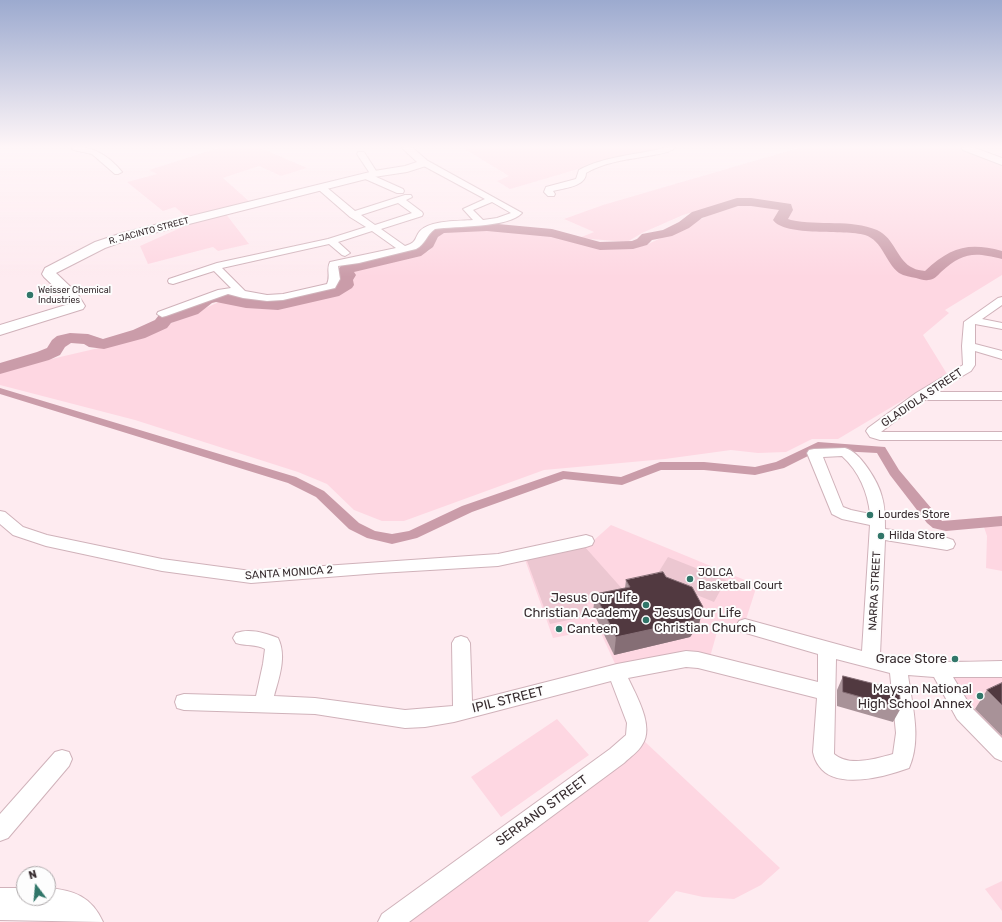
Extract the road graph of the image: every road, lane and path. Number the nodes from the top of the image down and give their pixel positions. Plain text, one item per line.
1 (310, 191) edge
2 (325, 191) edge
3 (477, 191) edge
4 (548, 191) edge
5 (551, 194) dead end
6 (492, 199) junction
7 (410, 207) junction
8 (497, 209) junction
9 (354, 215) junction
10 (478, 220) junction
11 (364, 222) junction
12 (374, 228) junction
13 (331, 241) junction
14 (404, 249) junction
15 (346, 253) dead end
16 (216, 267) junction
17 (174, 280) dead end
18 (242, 295) junction
19 (1002, 300) edge
20 (162, 314) dead end
21 (973, 320) junction
22 (1002, 326) edge
23 (7, 327) edge
24 (968, 346) junction
25 (1002, 355) edge
26 (920, 396) junction
27 (1002, 396) edge
28 (1002, 436) edge
29 (0, 516) edge
30 (877, 527) junction
31 (586, 540) dead end
32 (948, 544) dead end
33 (745, 626) dead end
34 (242, 638) dead end
35 (461, 643) dead end
36 (827, 648) junction
37 (871, 661) junction
38 (898, 667) junction
39 (1002, 669) edge
40 (939, 670) junction
41 (618, 672) junction
42 (826, 692) junction
43 (184, 702) dead end
44 (263, 704) junction
45 (463, 711) junction
46 (1002, 752) edge
47 (62, 759) dead end
48 (0, 830) edge
49 (0, 904) edge
50 (87, 922) edge
51 (390, 922) edge

1 - 23 street, R. JACINTO STREET
2 - 9 street
3 - 6 street
4 - 5 street
6 - 8 street
6 - 10 street
7 - 9 street
7 - 11 street
7 - 12 street
8 - 10 street
8 - 10 street
9 - 11 street
10 - 14 street
11 - 12 street
12 - 13 street
12 - 14 street
13 - 15 street
13 - 16 street
14 - 18 street
16 - 17 street
16 - 18 street
18 - 20 street
19 - 21 street
21 - 22 street
21 - 24 street, GLADIOLA STREET
24 - 25 street
24 - 26 street, GLADIOLA STREET
26 - 27 street
26 - 28 street, GLADIOLA STREET
29 - 31 street, SANTA MONICA 2
30 - 30 street, NARRA STREET
30 - 32 street
30 - 37 street, NARRA STREET
33 - 36 street
34 - 44 street
35 - 45 street
36 - 37 street
36 - 42 street
37 - 38 street
38 - 40 street
38 - 42 street
39 - 40 street
40 - 46 street
41 - 42 street, IPIL STREET
41 - 45 street, IPIL STREET
41 - 51 street, SERRANO STREET
43 - 44 street, IPIL STREET
44 - 45 street, IPIL STREET
47 - 48 street
49 - 50 street

